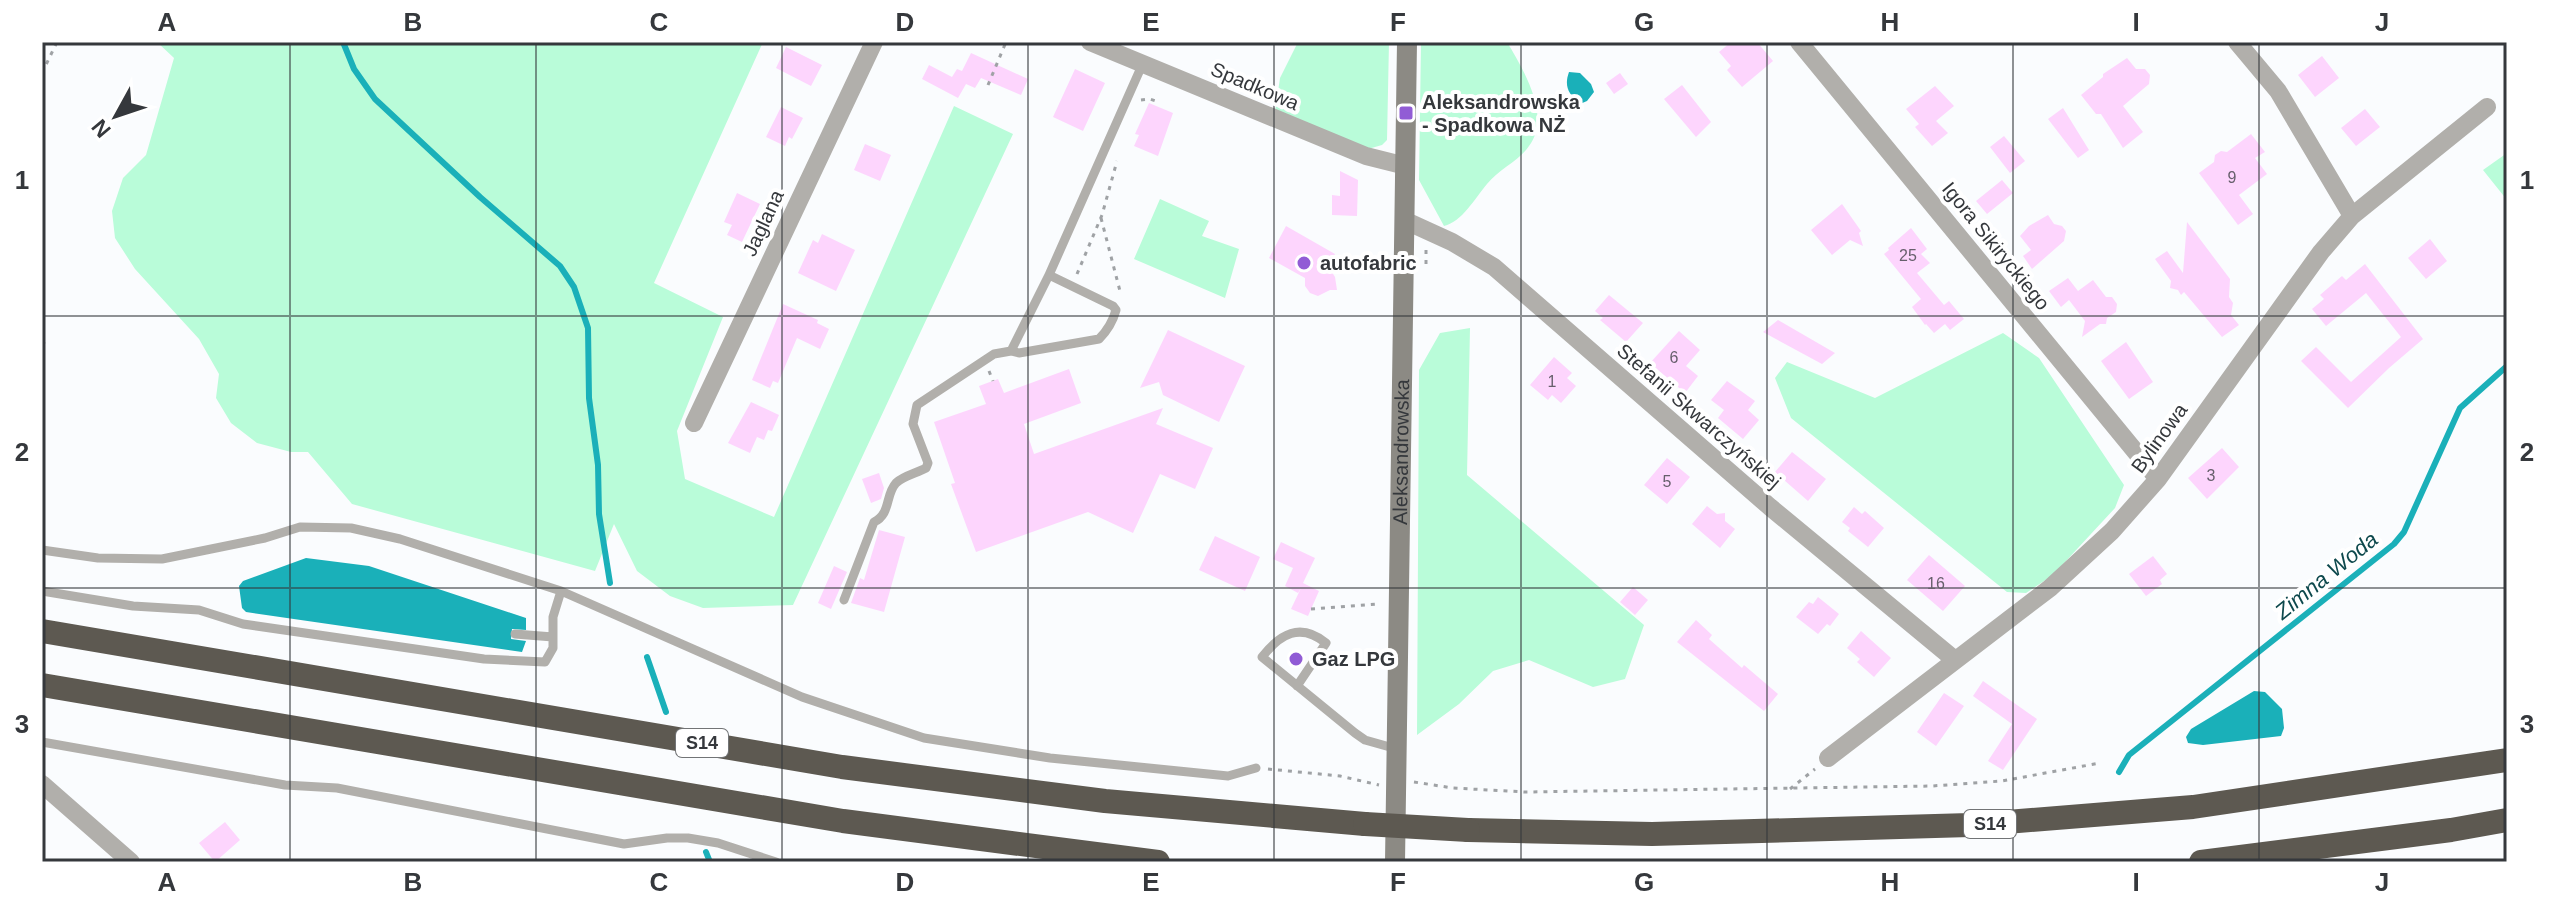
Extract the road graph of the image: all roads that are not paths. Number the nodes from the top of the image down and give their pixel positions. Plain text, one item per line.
1 (874, 42) edge
2 (1090, 42) edge
3 (1407, 42) edge
4 (1799, 42) edge
5 (2237, 42) edge
6 (1143, 63) junction
7 (2487, 107) dead end
8 (1406, 166) junction
9 (2352, 216) junction
10 (1406, 221) junction
11 (1049, 275) junction
12 (1011, 351) junction
13 (694, 423) dead end
14 (2158, 479) junction
15 (42, 550) edge
16 (42, 591) edge
17 (561, 591) junction
18 (844, 600) dead end
19 (42, 631) edge
20 (515, 634) dead end
21 (553, 637) junction
22 (1955, 660) junction
23 (42, 685) edge
24 (1297, 686) junction
25 (42, 742) edge
26 (1397, 749) junction
27 (1828, 758) road end
28 (2507, 760) edge
29 (1256, 768) road end
30 (42, 784) edge
31 (2507, 820) edge
32 (131, 862) edge
33 (776, 862) edge
34 (1158, 862) edge
35 (1395, 862) edge
36 (2201, 862) edge

1 - 13 street, Jaglana
2 - 6 street, Spadkowa
3 - 8 main road, Aleksandrowska
4 - 14 street, Igora Sikiryckiego
5 - 9 street
6 - 8 street, Spadkowa
6 - 11 lane
7 - 9 street, Bylinowa
8 - 10 main road, Aleksandrowska
9 - 14 street, Bylinowa
10 - 22 street, Stefanii Skwarczyńskiej
10 - 26 main road, Aleksandrowska
11 - 12 lane
11 - 12 lane
12 - 18 lane
14 - 22 street, Bylinowa
15 - 17 lane
16 - 21 lane
17 - 21 lane
17 - 29 lane
19 - 28 highway, S14, bridge
20 - 21 lane
22 - 27 street, Bylinowa
23 - 34 highway
24 - 24 lane
24 - 26 lane
25 - 33 lane
26 - 35 main road, Aleksandrowska
30 - 32 street
31 - 36 highway

